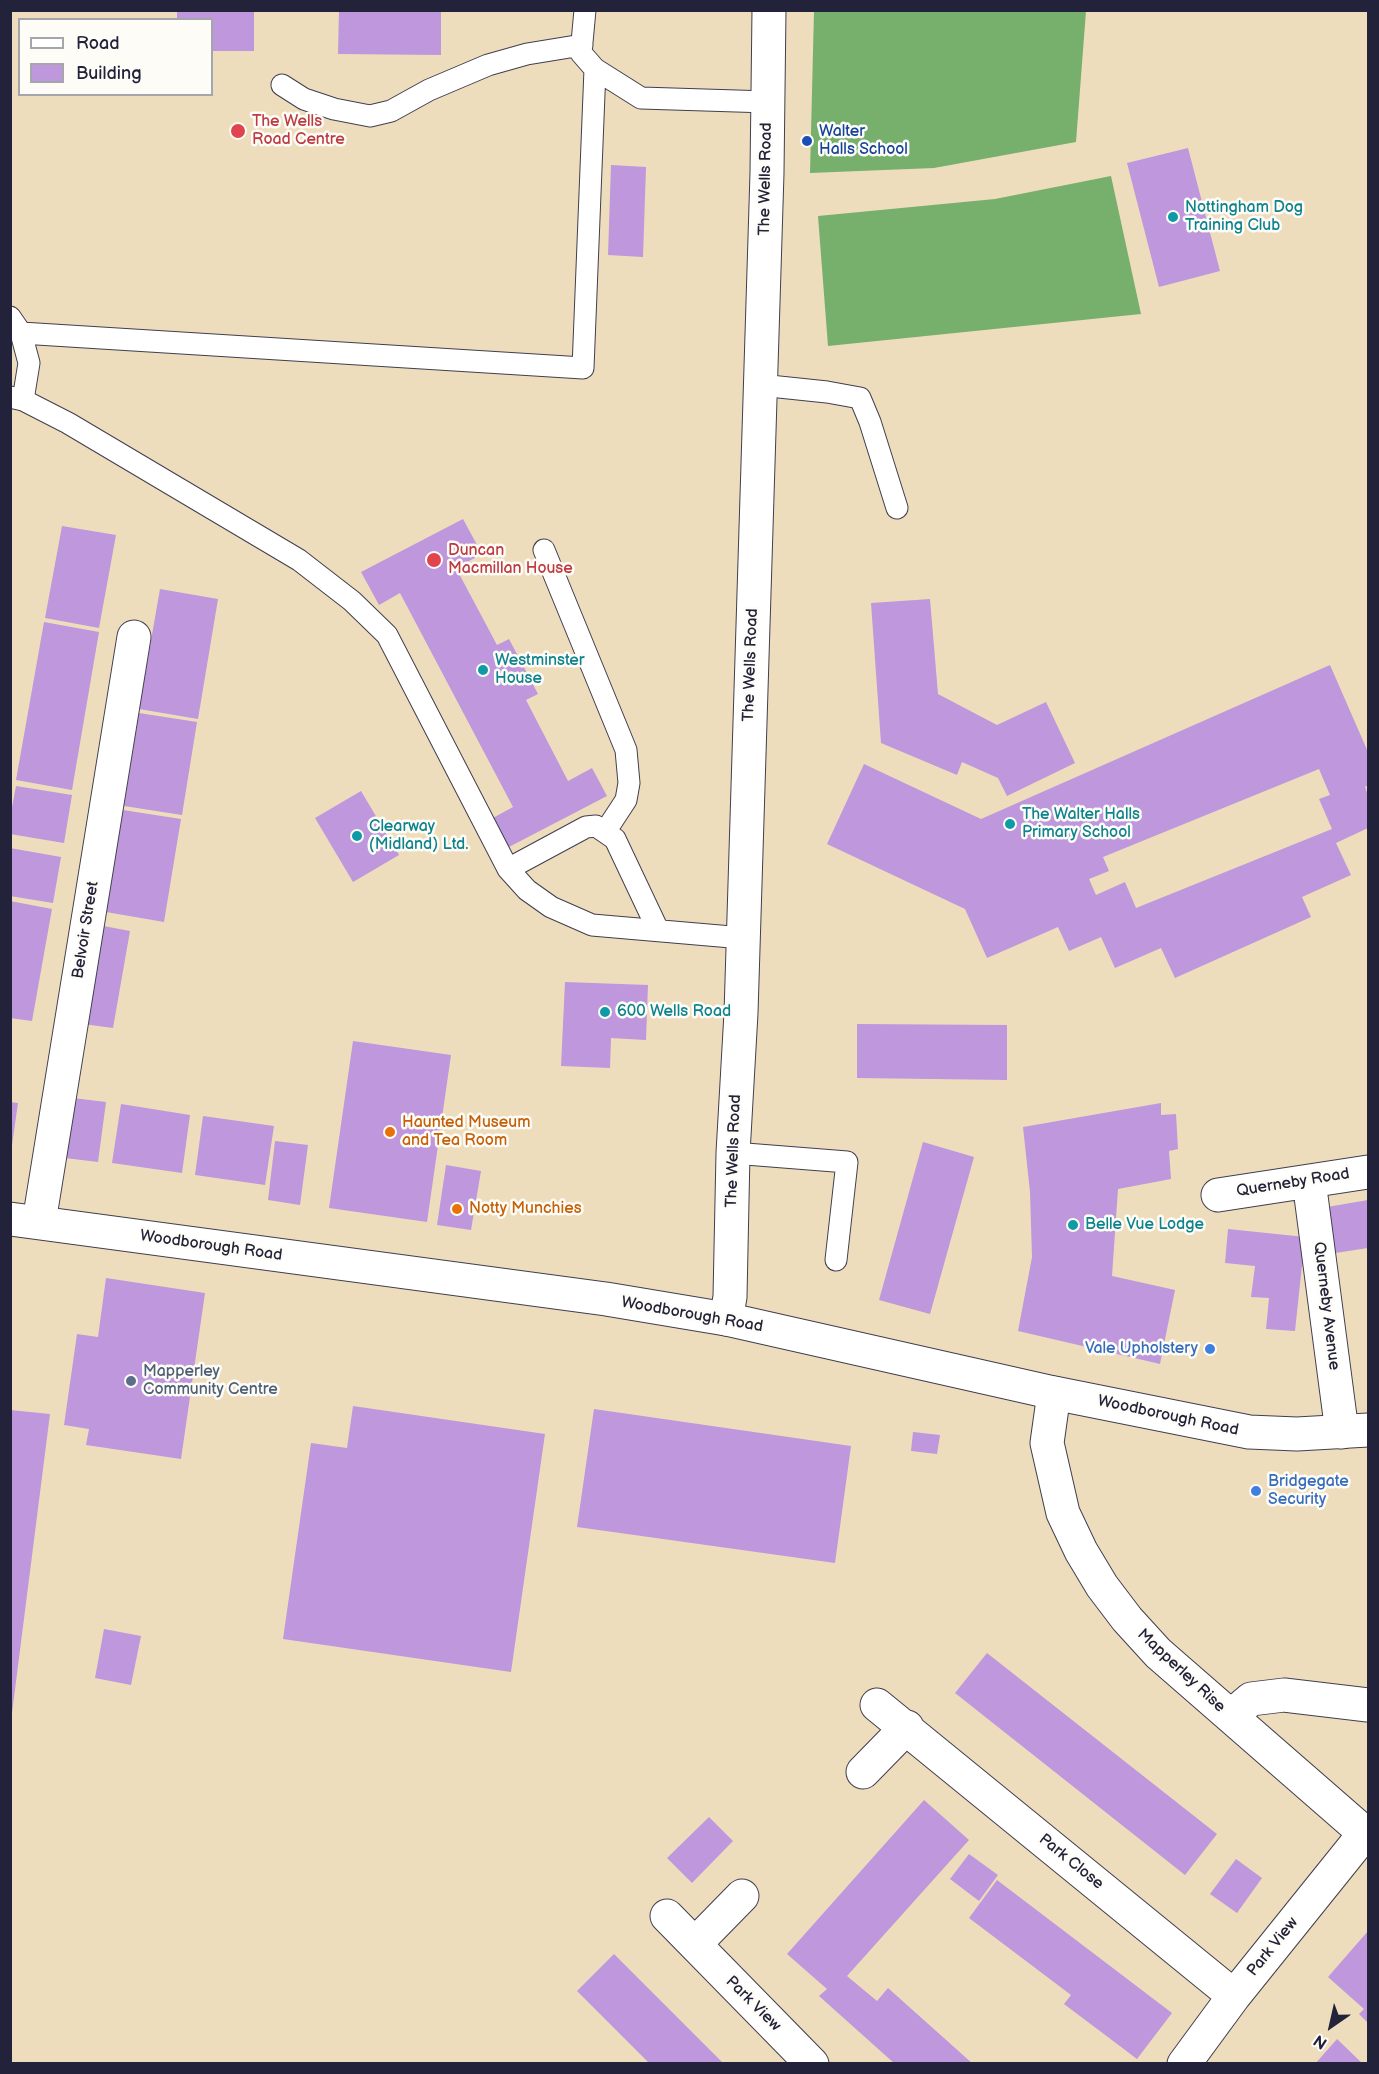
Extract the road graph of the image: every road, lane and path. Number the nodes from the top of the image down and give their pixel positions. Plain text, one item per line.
1 (585, 10) edge
2 (769, 10) edge
3 (582, 45) junction
4 (595, 69) junction
5 (282, 85) dead end
6 (768, 102) junction
7 (16, 325) edge
8 (760, 385) junction
9 (17, 399) edge
10 (897, 508) dead end
11 (544, 550) dead end
12 (134, 637) dead end
13 (605, 832) junction
14 (508, 869) junction
15 (658, 930) junction
16 (743, 938) junction
17 (733, 1153) junction
18 (1368, 1172) edge
19 (1309, 1180) junction
20 (1218, 1195) dead end
21 (25, 1221) edge
22 (836, 1260) dead end
23 (726, 1319) junction
24 (1054, 1393) junction
25 (1355, 1431) edge
26 (877, 1705) dead end
27 (1368, 1705) edge
28 (1231, 1716) junction
29 (907, 1727) junction
30 (864, 1773) dead end
31 (1367, 1835) edge
32 (742, 1896) dead end
33 (667, 1916) dead end
34 (695, 1944) junction
35 (1234, 1996) junction
36 (812, 2064) edge
37 (1184, 2064) edge

1 - 3 lane
2 - 6 street, The Wells Road
3 - 4 lane
3 - 5 lane
4 - 6 lane
4 - 7 lane
6 - 8 street, The Wells Road
7 - 9 lane
8 - 10 lane
8 - 16 street, The Wells Road
9 - 14 lane
11 - 13 lane
12 - 21 street, Belvoir Street
13 - 14 lane
13 - 15 lane
14 - 15 lane
15 - 16 lane
16 - 17 street, The Wells Road
17 - 22 lane
17 - 23 street, The Wells Road
18 - 19 street, Querneby Road
19 - 20 street, Querneby Road
19 - 25 street, Querneby Avenue
21 - 23 street, Woodborough Road
23 - 24 street, Woodborough Road
24 - 25 street, Woodborough Road
24 - 28 street, Mapperley Rise
26 - 29 street, Park Close
27 - 28 street
28 - 31 street, Mapperley Rise
29 - 30 street
29 - 35 street, Park Close
31 - 35 street, Park View
32 - 34 street
33 - 34 street, Park View
34 - 36 street, Park View
35 - 37 street, Park View

